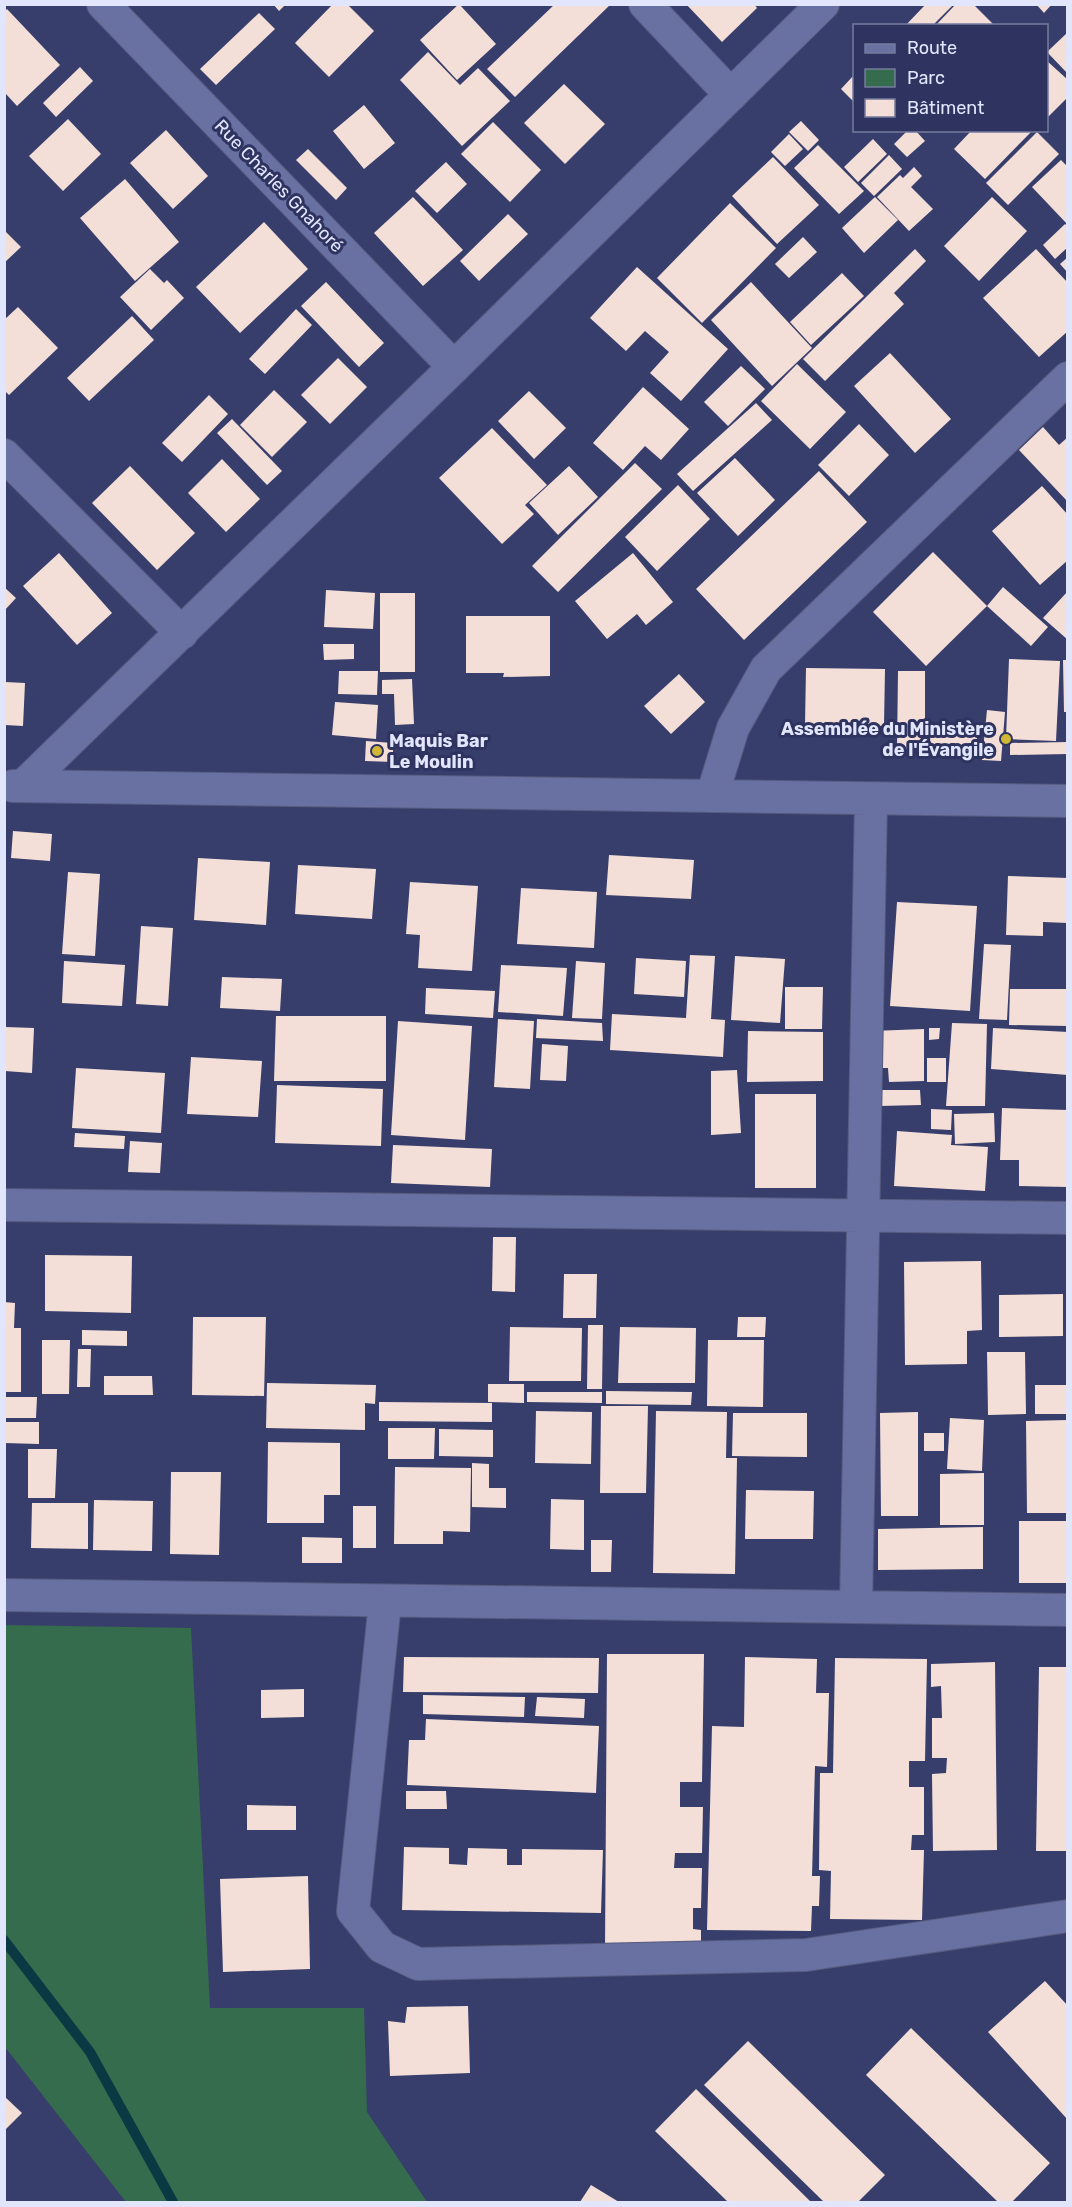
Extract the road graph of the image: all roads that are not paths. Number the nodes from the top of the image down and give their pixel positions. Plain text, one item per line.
1 (103, 4) edge
2 (645, 4) edge
3 (823, 4) edge
4 (731, 95) junction
5 (454, 367) junction
6 (1068, 378) edge
7 (4, 455) edge
8 (182, 633) junction
9 (14, 786) edge
10 (712, 796) junction
11 (871, 799) junction
12 (1068, 801) edge
13 (4, 1204) edge
14 (863, 1215) junction
15 (1068, 1218) edge
16 (4, 1595) edge
17 (385, 1602) junction
18 (856, 1607) junction
19 (1068, 1610) edge
20 (1068, 1916) edge

1 - 5 street, Rue Charles Gnahoré
2 - 4 street
3 - 4 street
4 - 5 street
5 - 8 street
6 - 10 street
7 - 8 street
8 - 9 street
9 - 10 street
10 - 11 street
11 - 12 street
11 - 14 street
13 - 14 street
14 - 15 street
14 - 18 street
16 - 17 street
17 - 18 street
17 - 20 street
18 - 19 street

